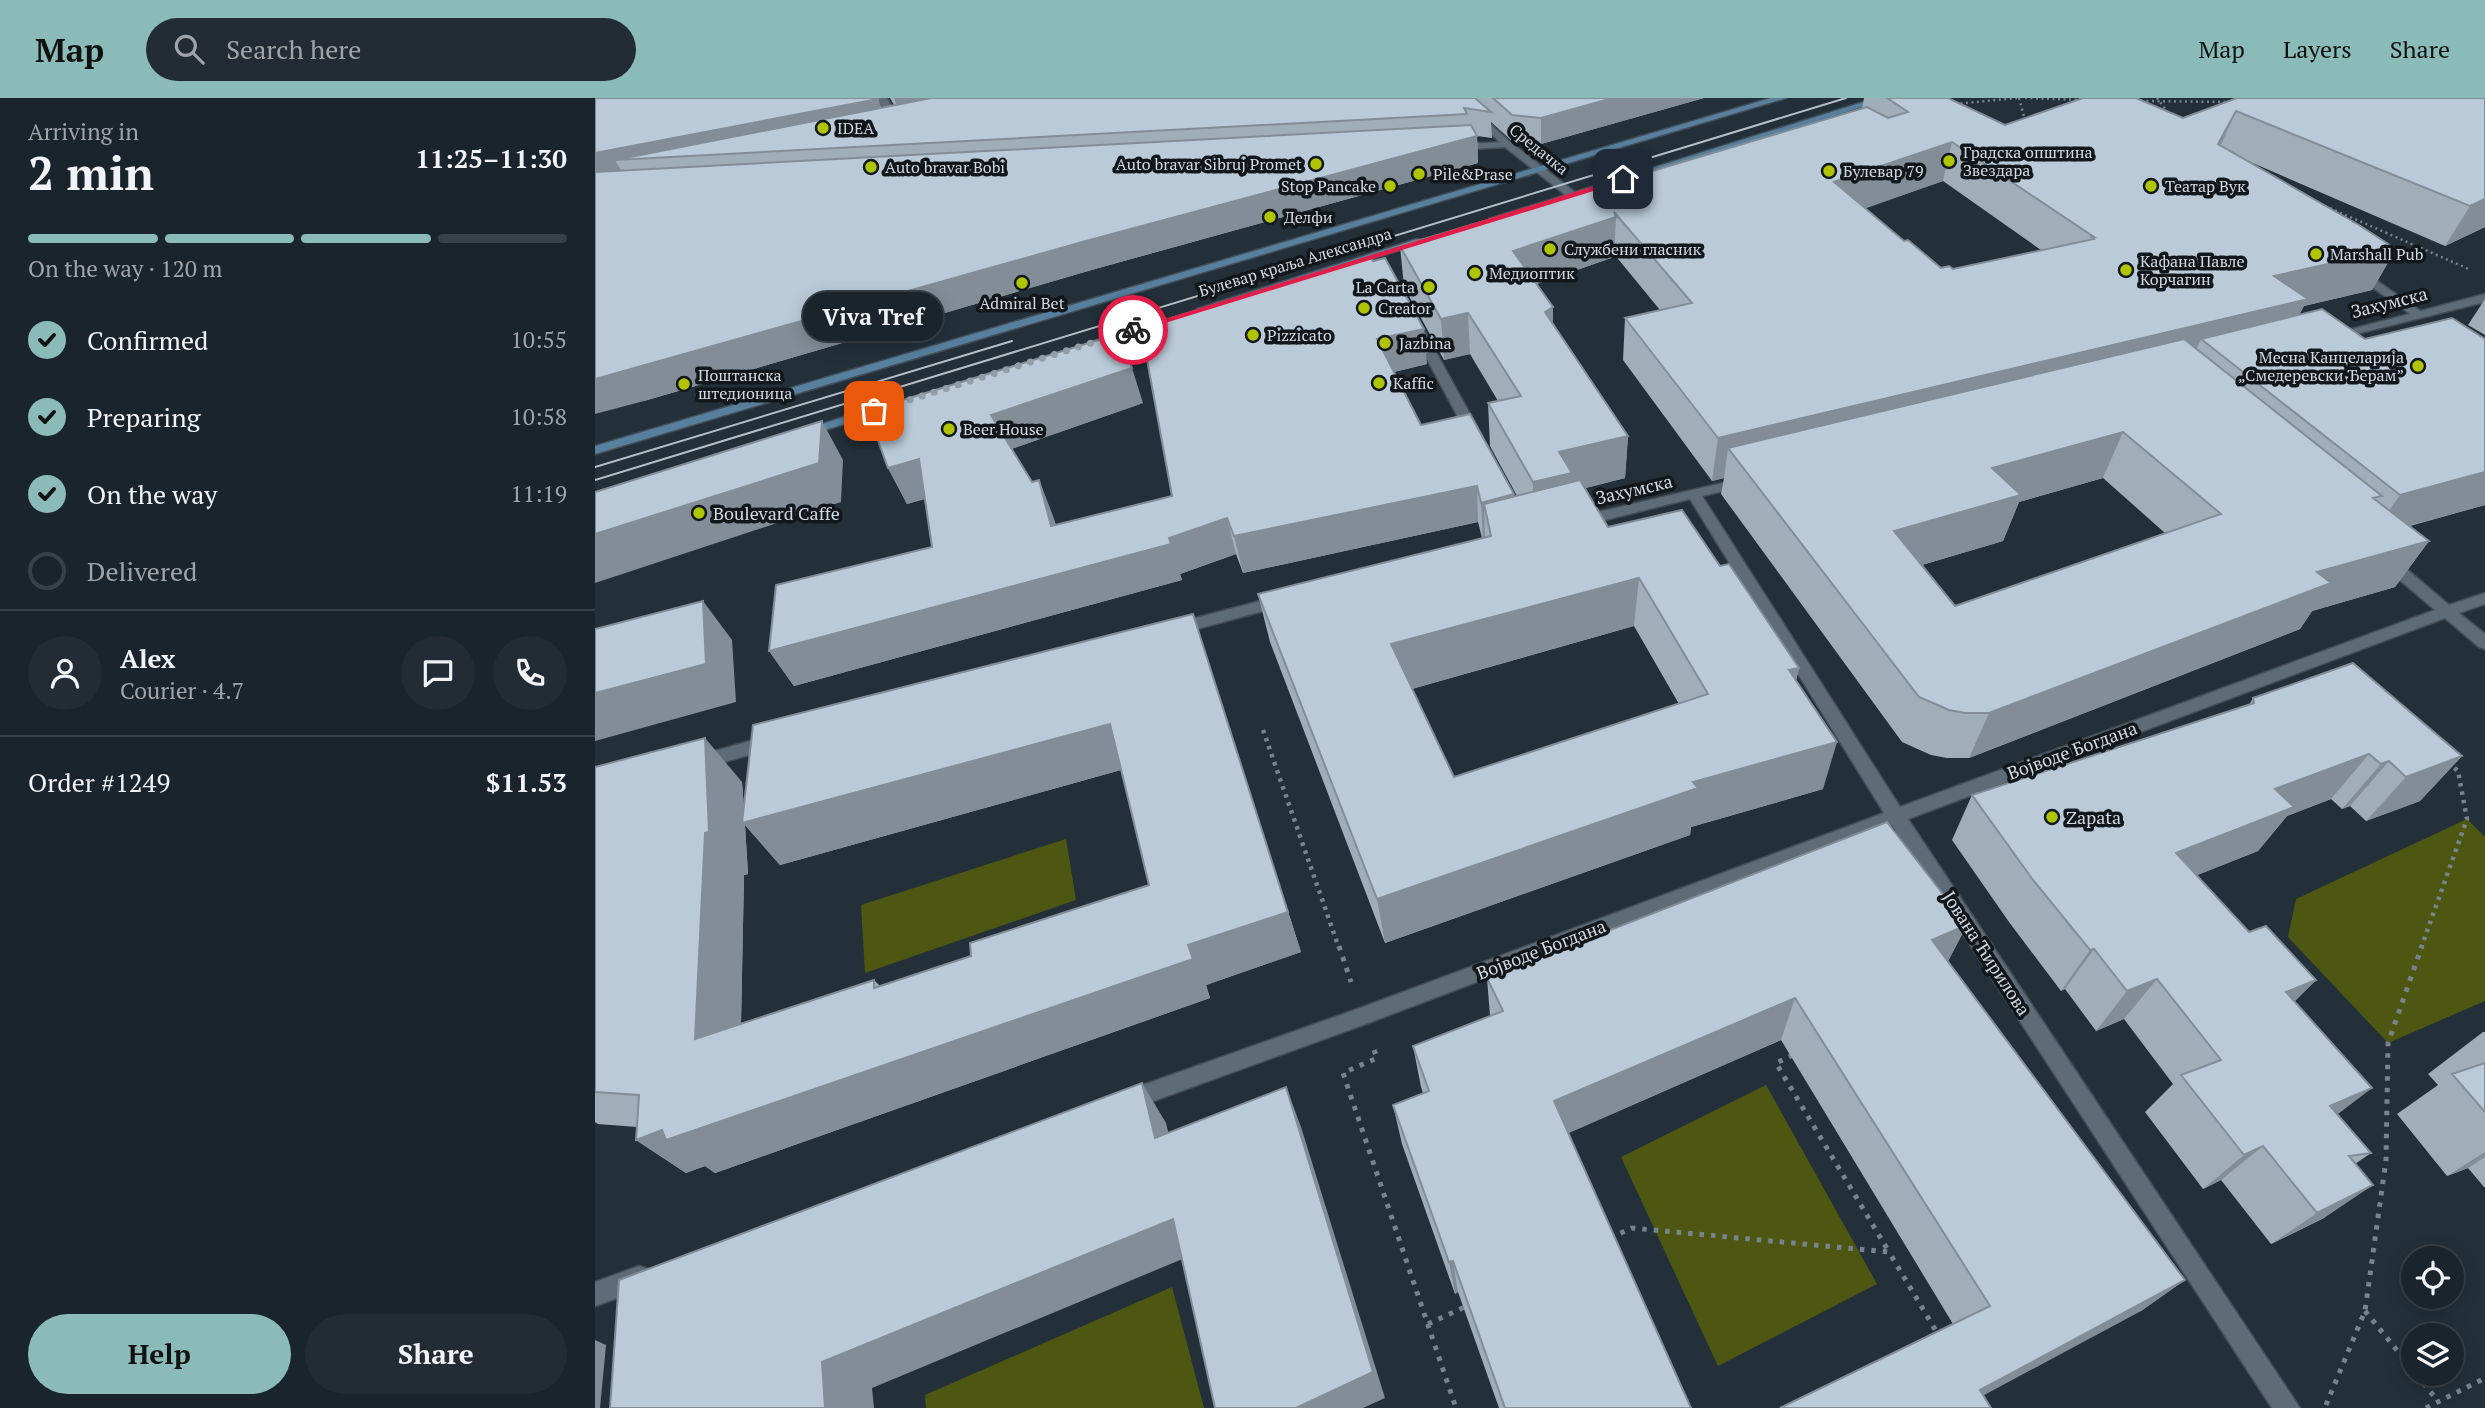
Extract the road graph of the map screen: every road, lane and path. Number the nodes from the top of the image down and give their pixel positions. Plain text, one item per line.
1 (882, 98) edge
2 (1457, 98) edge
3 (1781, 98) edge
4 (1886, 98) edge
5 (2018, 98) edge
6 (2025, 98) edge
7 (2093, 100) edge
8 (2158, 100) edge
9 (2133, 101) edge
10 (2238, 103) edge
11 (1950, 104) edge
12 (2174, 121) edge
13 (912, 125) edge
14 (2026, 125) edge
15 (898, 127) junction
16 (885, 130) edge
17 (1507, 144) junction
18 (1445, 147) edge
19 (1538, 170) junction
20 (1572, 195) junction
21 (2316, 202) edge
22 (1486, 221) edge
23 (1437, 236) edge
24 (2340, 260) edge
25 (2476, 272) dead end
26 (2485, 298) edge
27 (2420, 315) junction
28 (1411, 318) edge
29 (2437, 326) edge
30 (2312, 341) edge
31 (1090, 344) edge
32 (908, 400) edge
33 (791, 437) edge
34 (595, 450) edge
35 (1483, 450) edge
36 (1752, 480) edge
37 (1694, 495) junction
38 (1566, 525) edge
39 (2375, 551) edge
40 (1293, 597) edge
41 (2485, 598) edge
42 (2448, 612) junction
43 (1160, 634) edge
44 (2485, 643) edge
45 (1263, 730) dead end
46 (797, 735) edge
47 (2448, 761) edge
48 (689, 765) edge
49 (1896, 816) junction
50 (1363, 1016) junction
51 (1801, 1052) edge
52 (1103, 1110) edge
53 (1608, 1239) edge
54 (1889, 1252) junction
55 (660, 1270) edge
56 (595, 1294) edge
57 (1476, 1301) edge
58 (2365, 1311) junction
59 (1428, 1324) junction
60 (1943, 1341) edge
61 (2401, 1355) edge
62 (2485, 1378) edge
63 (2426, 1386) edge
64 (2438, 1401) junction
65 (1456, 1408) edge
66 (2287, 1408) edge
67 (2325, 1408) edge
68 (2426, 1408) edge

1 - 15 street
2 - 17 street, Средачка
3 - 19 main road, Булевар краља Александра
4 - 20 main road
5 - 11 path
5 - 14 path
6 - 7 path
8 - 9 path
8 - 10 path
8 - 12 path
13 - 15 street
15 - 16 street
17 - 18 street
17 - 19 street, Средачка
19 - 20 street, Средачка
19 - 34 main road, Булевар краља Александра
20 - 22 main road
21 - 25 path
23 - 31 main road, Булевар краља Александра
24 - 27 street
26 - 27 street, Захумска
27 - 29 street
27 - 30 street, Захумска
28 - 35 street
32 - 33 main road
36 - 37 street, Захумска
37 - 38 street, Захумска
37 - 49 street, Јована Ћирилова
39 - 42 street
40 - 43 street
41 - 42 street, Војводе Богдана
42 - 44 street
42 - 49 street, Војводе Богдана
45 - 50 path
46 - 48 street
47 - 58 path
49 - 50 street, Војводе Богдана
49 - 66 street, Јована Ћирилова
50 - 52 street, Војводе Богдана
50 - 59 path
51 - 54 path
53 - 54 path
54 - 60 path
55 - 56 street
57 - 59 path
58 - 61 path
58 - 67 path
59 - 65 path
62 - 64 path
63 - 64 path
64 - 68 path

